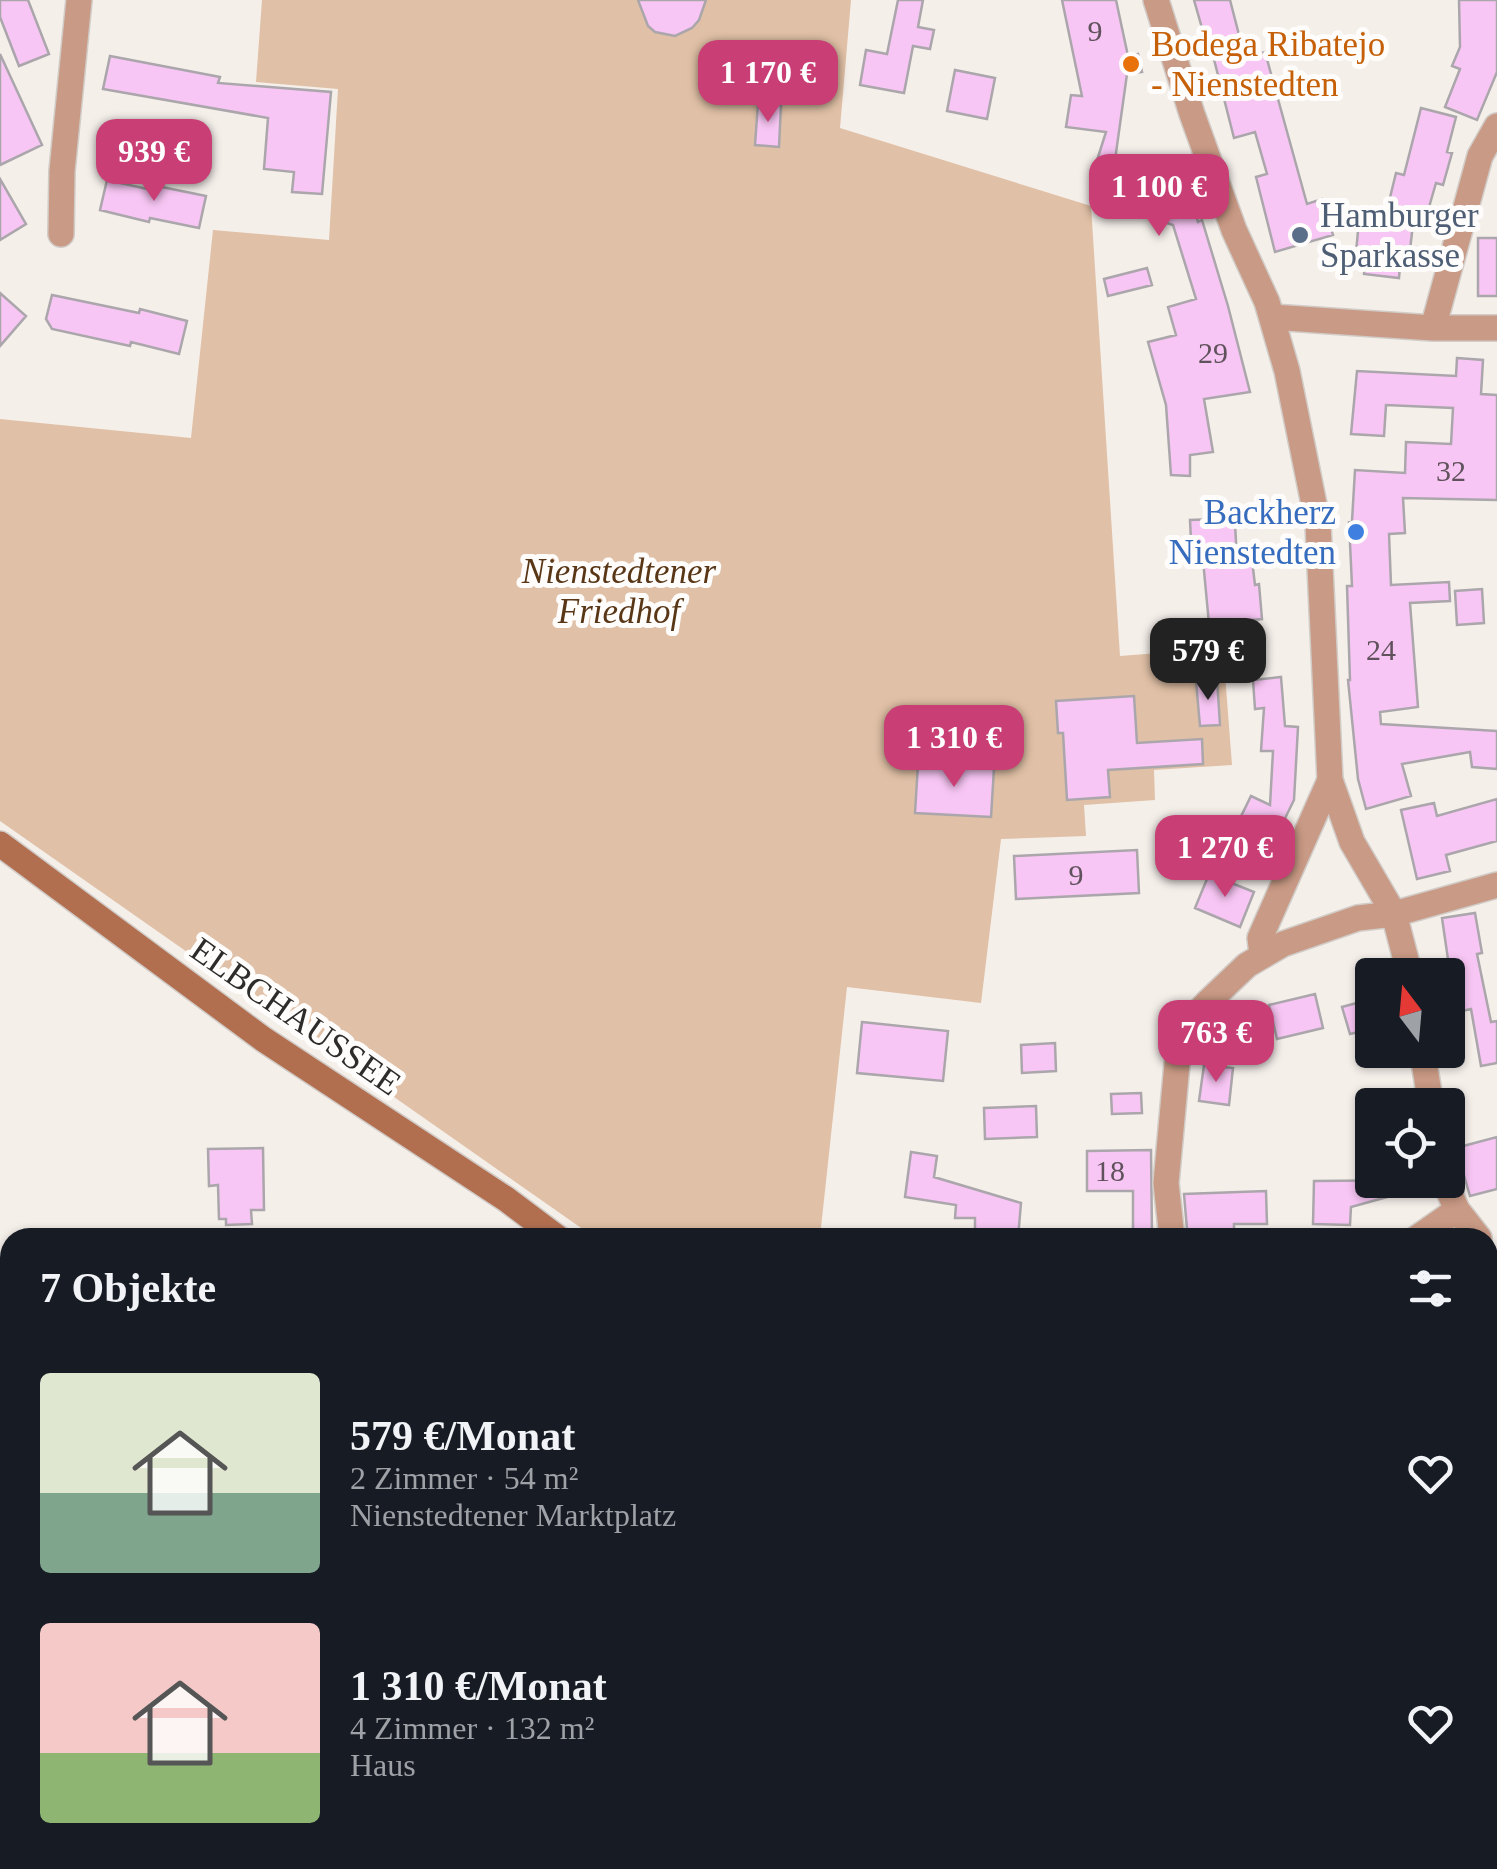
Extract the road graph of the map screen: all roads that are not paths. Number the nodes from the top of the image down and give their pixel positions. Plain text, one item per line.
1 (80, 0) edge
2 (1156, 0) edge
3 (1497, 126) edge
4 (61, 234) dead end
5 (1272, 318) junction
6 (1433, 328) junction
7 (1497, 328) edge
8 (1330, 780) junction
9 (0, 844) edge
10 (1497, 885) edge
11 (1394, 914) junction
12 (1262, 954) junction
13 (1406, 958) edge
14 (1452, 1198) edge
15 (1457, 1210) junction
16 (545, 1228) edge
17 (1171, 1228) edge
18 (1431, 1228) edge
19 (1471, 1228) edge

1 - 4 street
2 - 5 street
3 - 6 street
5 - 6 street
5 - 8 street
6 - 7 street
8 - 11 street
8 - 12 street
9 - 16 main road, ELBCHAUSSEE
10 - 11 street
11 - 12 street
11 - 13 street
12 - 17 street
14 - 15 street
15 - 18 street
15 - 19 street

